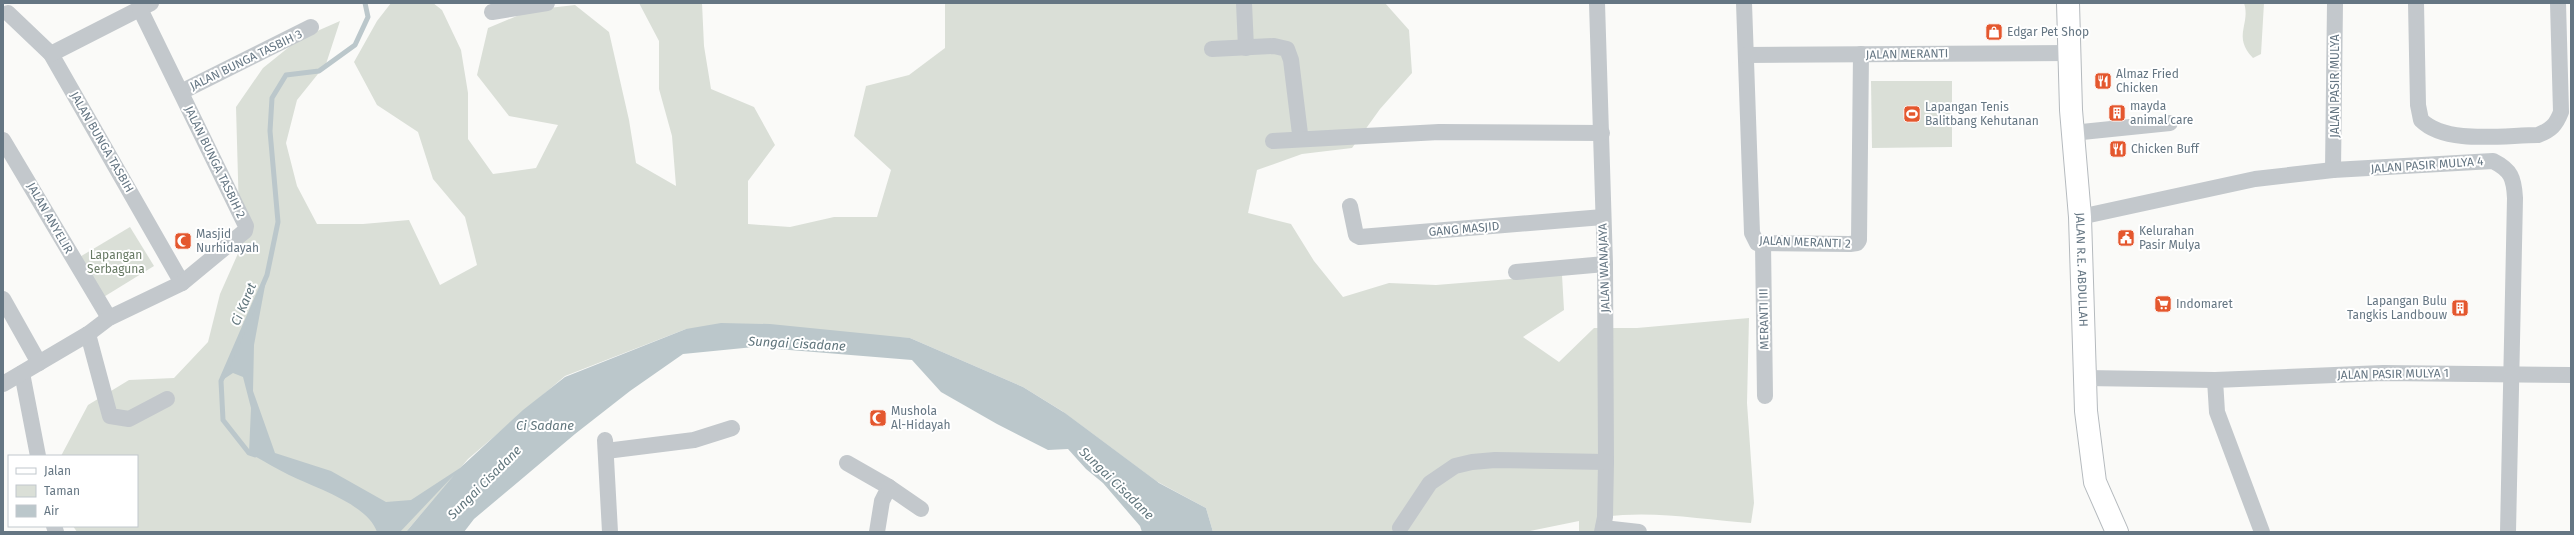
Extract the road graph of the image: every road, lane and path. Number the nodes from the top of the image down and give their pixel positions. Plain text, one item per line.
1 (547, 3) edge
2 (1244, 3) edge
3 (1597, 3) edge
4 (1744, 3) edge
5 (2068, 3) edge
6 (2335, 3) edge
7 (2416, 3) edge
8 (2558, 3) edge
9 (145, 6) edge
10 (8, 11) edge
11 (492, 12) dead end
12 (311, 27) dead end
13 (1246, 48) junction
14 (1212, 49) dead end
15 (2069, 53) junction
16 (51, 54) junction
17 (1861, 54) junction
18 (1746, 55) junction
19 (181, 92) junction
20 (2170, 123) dead end
21 (1602, 133) junction
22 (2072, 133) junction
23 (1300, 134) dead end
24 (3, 140) edge
25 (1273, 141) dead end
26 (2333, 170) junction
27 (1350, 206) dead end
28 (1603, 217) junction
29 (2080, 217) junction
30 (1763, 243) junction
31 (1605, 264) junction
32 (1516, 272) dead end
33 (182, 283) junction
34 (3, 299) edge
35 (109, 318) junction
36 (88, 334) junction
37 (39, 363) junction
38 (22, 373) junction
39 (2512, 373) junction
40 (2571, 375) edge
41 (2085, 378) junction
42 (2215, 380) junction
43 (3, 384) edge
44 (1765, 396) dead end
45 (167, 399) dead end
46 (732, 428) dead end
47 (38, 455) edge
48 (1606, 462) junction
49 (846, 463) dead end
50 (889, 487) junction
51 (921, 509) dead end
52 (1400, 528) dead end
53 (1602, 530) edge
54 (610, 532) edge
55 (877, 532) edge
56 (1640, 532) edge
57 (2117, 532) edge
58 (2262, 532) edge
59 (2508, 532) edge

1 - 11 street
2 - 13 street
3 - 21 street, JALAN WANAJAYA
4 - 18 street, JALAN MERANTI 2
5 - 15 main road, JALAN R.E. ABDULLAH
6 - 26 street, JALAN PASIR MULYA
7 - 8 street
9 - 16 street
9 - 19 street, JALAN BUNGA TASBIH 2
10 - 16 street, JALAN BUNGA TASBIH
12 - 19 street, JALAN BUNGA TASBIH 3
13 - 14 street
13 - 23 street
15 - 17 street, JALAN MERANTI
15 - 22 main road, JALAN R.E. ABDULLAH
16 - 33 street, JALAN BUNGA TASBIH
17 - 18 street, JALAN MERANTI
17 - 30 street, JALAN MERANTI 2
18 - 30 street, JALAN MERANTI 2
19 - 33 street, JALAN BUNGA TASBIH 2
20 - 22 street
21 - 25 street
21 - 28 street, JALAN WANAJAYA
22 - 29 main road, JALAN R.E. ABDULLAH
24 - 35 street, JALAN ANYELIR
26 - 29 street, JALAN PASIR MULYA 4
26 - 39 street, JALAN PASIR MULYA 4
27 - 28 street, GANG MASJID
28 - 31 street, JALAN WANAJAYA
29 - 41 main road, JALAN R.E. ABDULLAH
30 - 44 street, MERANTI III
31 - 32 street
31 - 48 street, JALAN WANAJAYA
33 - 35 street, JALAN BUNGA TASBIH 2
34 - 37 street
35 - 36 street, JALAN BUNGA TASBIH 2
36 - 37 street, JALAN BUNGA TASBIH 2
36 - 45 street
37 - 38 street, JALAN BUNGA TASBIH 2
38 - 43 street, JALAN BUNGA TASBIH 2
38 - 47 street
39 - 40 street, JALAN PASIR MULYA 1
39 - 42 street, JALAN PASIR MULYA 1
39 - 59 street, JALAN PASIR MULYA 4
41 - 42 street, JALAN PASIR MULYA 1
41 - 57 main road, JALAN R.E. ABDULLAH
42 - 58 street
46 - 54 street
48 - 52 street
48 - 53 street, JALAN WANAJAYA
49 - 50 street
50 - 51 street
50 - 55 street
53 - 56 street

